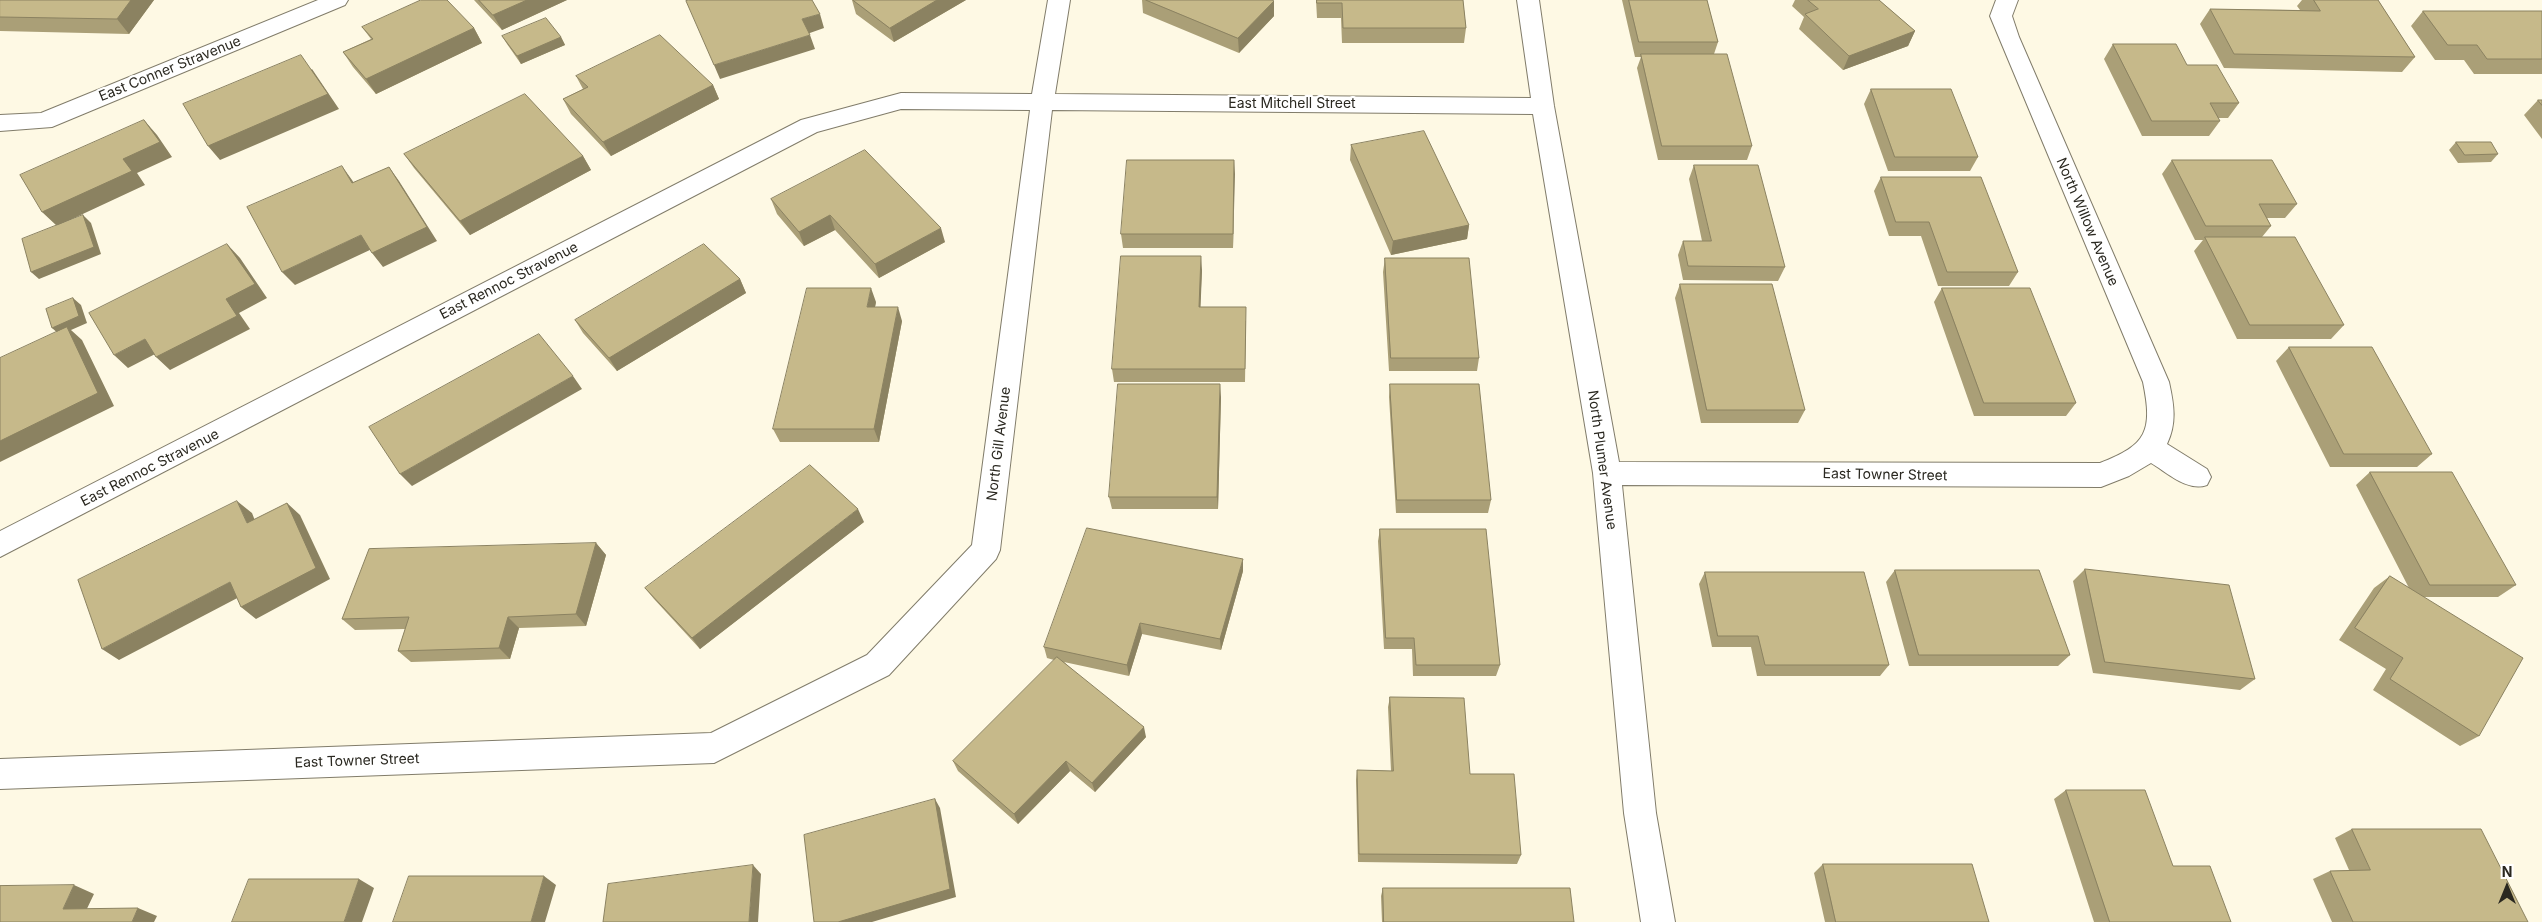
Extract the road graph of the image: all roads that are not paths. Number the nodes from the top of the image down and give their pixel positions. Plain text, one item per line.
1 (337, 0) edge
2 (1059, 0) edge
3 (1528, 0) edge
4 (2007, 0) edge
5 (1042, 102) junction
6 (1543, 106) junction
7 (0, 123) edge
8 (2151, 447) junction
9 (1607, 473) junction
10 (2197, 478) dead end
11 (0, 546) edge
12 (714, 748) joint
13 (0, 774) edge
14 (1658, 922) edge

1 - 7 street, East Conner Stravenue
2 - 5 street, North Gill Avenue
3 - 6 street, North Plumer Avenue
4 - 8 street, North Willow Avenue
5 - 6 street, East Mitchell Street
5 - 11 street, East Rennoc Stravenue
5 - 12 street, North Gill Avenue
6 - 9 street, North Plumer Avenue
8 - 9 street, East Towner Street
8 - 10 street
9 - 14 street, North Plumer Avenue
12 - 13 street, East Towner Street

